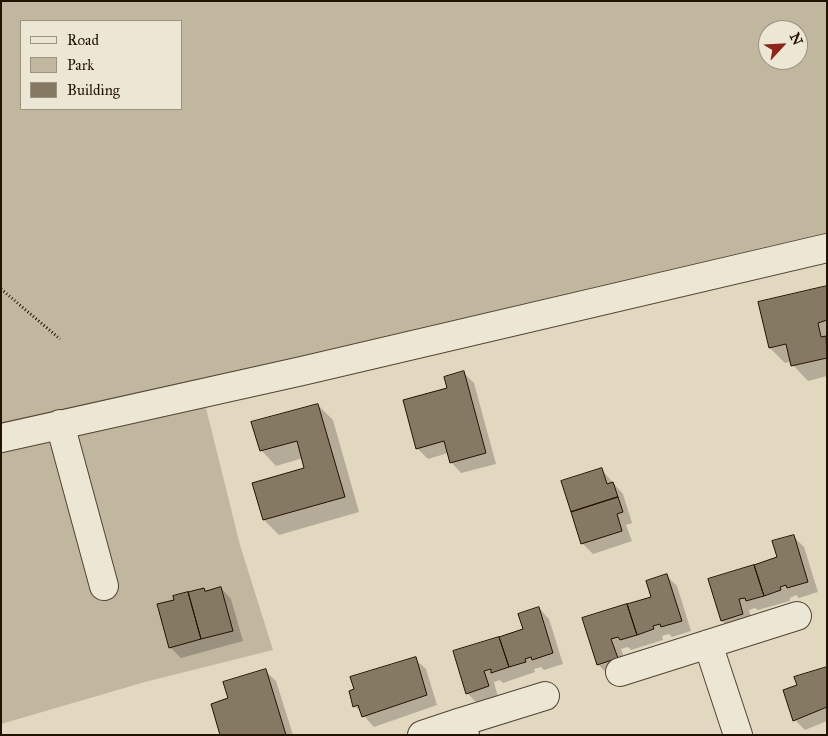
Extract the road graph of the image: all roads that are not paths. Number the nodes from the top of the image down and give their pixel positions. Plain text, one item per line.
1 (827, 248) edge
2 (60, 424) junction
3 (1, 438) edge
4 (104, 586) dead end
5 (797, 616) dead end
6 (708, 644) junction
7 (620, 672) dead end
8 (545, 696) dead end
9 (463, 728) edge
10 (422, 735) edge
11 (738, 735) edge

1 - 2 lane
2 - 3 lane
2 - 4 lane
5 - 6 lane
6 - 7 lane
6 - 11 lane
8 - 9 lane
9 - 10 lane

